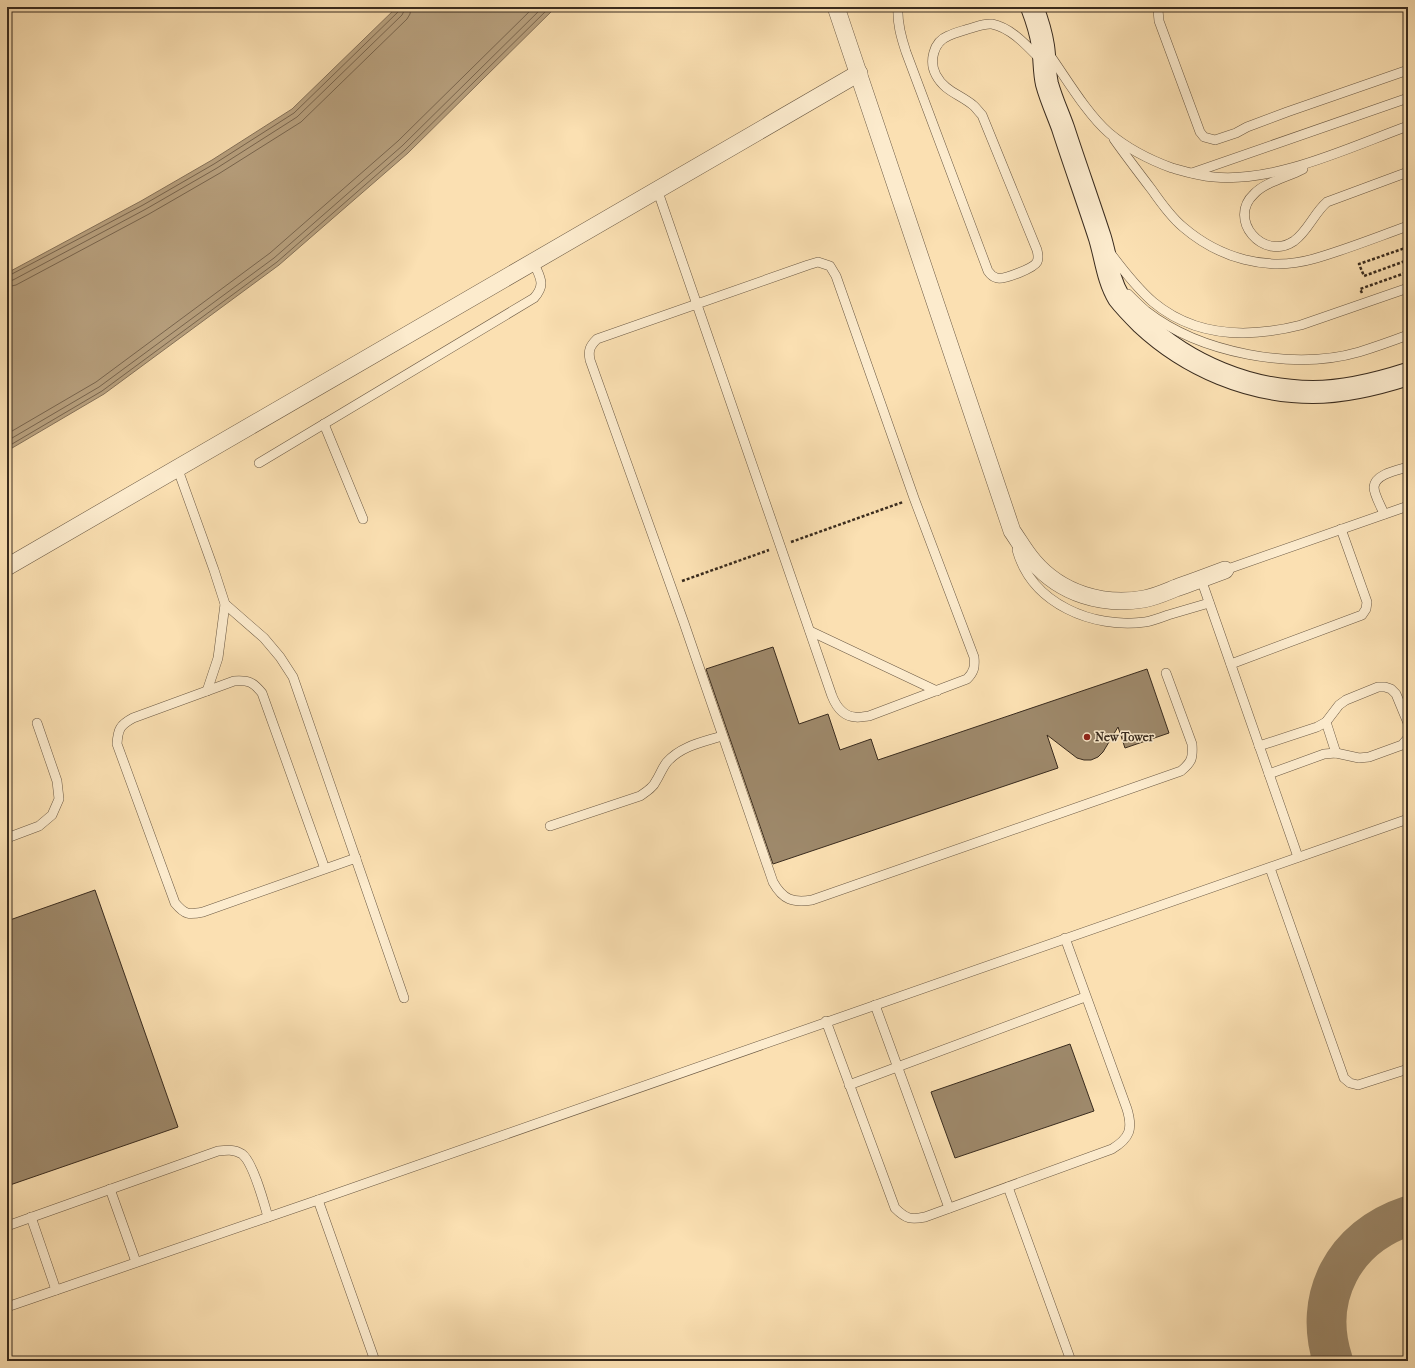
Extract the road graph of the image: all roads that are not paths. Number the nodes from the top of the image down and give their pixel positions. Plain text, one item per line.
1 (836, 7) edge
2 (898, 7) edge
3 (1032, 7) edge
4 (1160, 7) edge
5 (1044, 55) junction
6 (1408, 70) edge
7 (859, 73) junction
8 (1408, 98) edge
9 (1408, 126) edge
10 (1109, 133) junction
11 (1318, 159) junction
12 (1408, 172) edge
13 (1191, 174) junction
14 (657, 189) junction
15 (1408, 226) edge
16 (1102, 248) junction
17 (533, 261) junction
18 (1408, 288) edge
19 (697, 304) junction
20 (1176, 318) junction
21 (1171, 327) junction
22 (1408, 335) edge
23 (1408, 374) edge
24 (324, 424) junction
25 (259, 463) dead end
26 (177, 467) junction
27 (1408, 467) edge
28 (1408, 506) edge
29 (1384, 514) junction
30 (363, 519) dead end
31 (1341, 529) junction
32 (1012, 531) junction
33 (7, 567) edge
34 (1225, 570) joint
35 (1201, 579) junction
36 (1209, 603) junction
37 (225, 604) junction
38 (810, 631) junction
39 (1231, 664) junction
40 (1166, 673) dead end
41 (207, 691) junction
42 (937, 691) junction
43 (1326, 722) junction
44 (1408, 723) edge
45 (37, 724) dead end
46 (722, 736) junction
47 (1408, 738) edge
48 (1259, 746) junction
49 (1336, 753) junction
50 (1269, 774) junction
51 (1408, 819) edge
52 (550, 826) dead end
53 (7, 838) edge
54 (1298, 857) junction
55 (356, 858) junction
56 (1270, 868) junction
57 (325, 869) junction
58 (1065, 938) junction
59 (1086, 997) junction
60 (404, 998) dead end
61 (875, 1005) junction
62 (826, 1021) junction
63 (898, 1067) junction
64 (1408, 1069) edge
65 (849, 1085) junction
66 (1008, 1187) junction
67 (110, 1189) junction
68 (318, 1200) junction
69 (949, 1208) junction
70 (31, 1217) junction
71 (268, 1217) junction
72 (7, 1226) edge
73 (136, 1262) junction
74 (56, 1290) junction
75 (7, 1307) edge
76 (375, 1361) edge
77 (1071, 1361) edge

1 - 7 street
2 - 5 lane
3 - 5 street
4 - 6 lane
5 - 10 lane
5 - 16 street
7 - 14 street
7 - 32 street
8 - 13 lane
9 - 11 lane
10 - 13 lane
10 - 15 lane
11 - 12 lane
11 - 13 lane
14 - 17 street
14 - 19 lane
16 - 20 lane
16 - 21 lane
16 - 23 street
17 - 24 lane
17 - 26 street
18 - 20 lane
19 - 38 lane
19 - 42 lane
19 - 46 lane
20 - 21 lane
21 - 22 lane
24 - 25 lane
24 - 30 lane
26 - 33 street
26 - 37 lane
27 - 29 lane
28 - 29 lane
29 - 31 lane
31 - 34 lane
31 - 39 lane
32 - 35 street
32 - 36 lane
34 - 35 street
35 - 36 lane
36 - 39 lane
37 - 41 lane
37 - 55 lane
38 - 42 lane
38 - 42 lane
39 - 48 lane
40 - 46 lane
41 - 57 lane
41 - 57 lane
43 - 44 lane
43 - 48 lane
43 - 49 lane
45 - 53 lane
46 - 52 lane
47 - 49 lane
48 - 50 lane
49 - 50 lane
50 - 54 lane
51 - 54 lane
54 - 56 lane
55 - 57 lane
55 - 60 lane
56 - 58 lane
56 - 64 lane
58 - 59 lane
58 - 61 lane
59 - 63 lane
59 - 66 lane
61 - 62 lane
61 - 63 lane
62 - 65 lane
62 - 68 lane
63 - 65 lane
63 - 69 lane
65 - 69 lane
66 - 69 lane
66 - 77 lane
67 - 70 lane
67 - 71 lane
67 - 73 lane
68 - 71 lane
68 - 76 lane
70 - 72 lane
70 - 74 lane
71 - 73 lane
73 - 74 lane
74 - 75 lane

